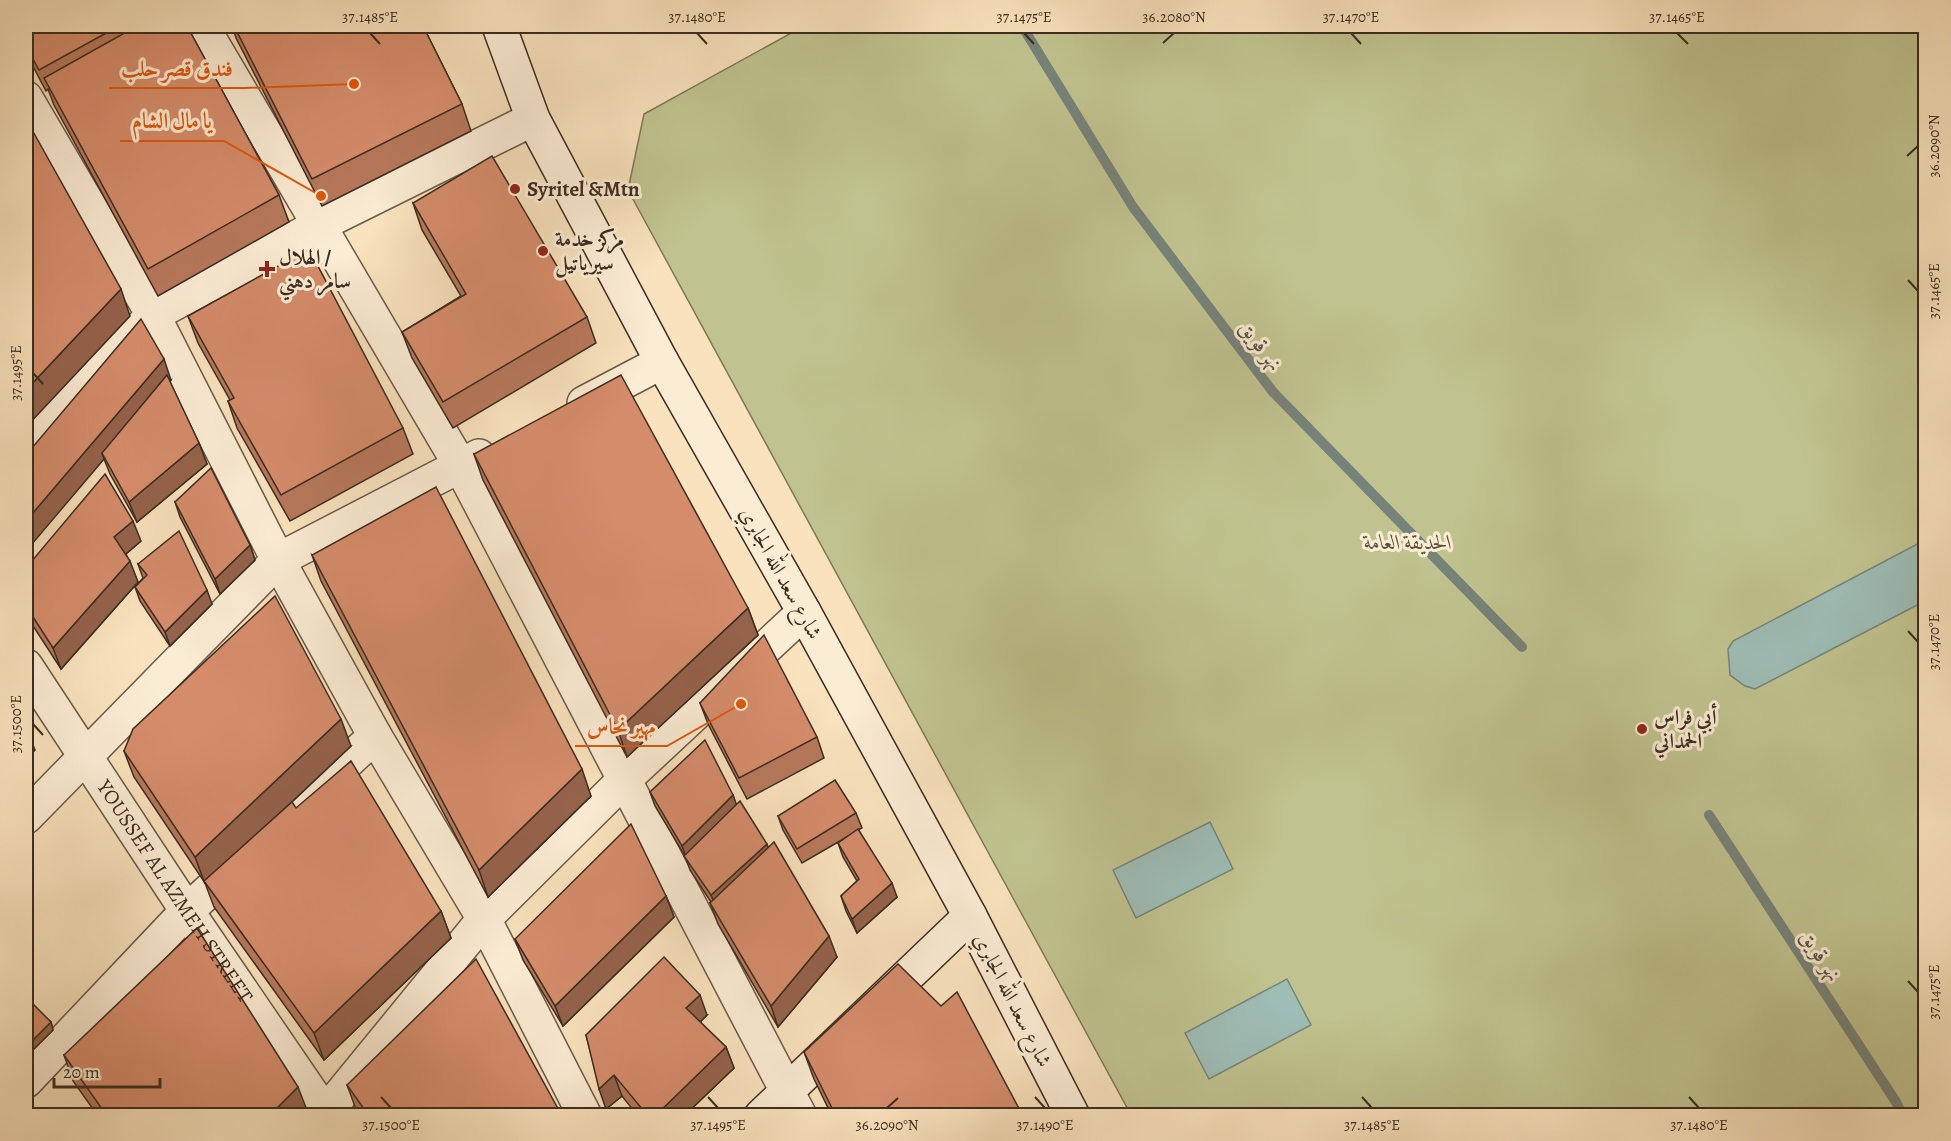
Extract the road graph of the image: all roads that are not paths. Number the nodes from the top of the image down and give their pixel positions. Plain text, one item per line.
1 (202, 26) edge
2 (499, 26) edge
3 (26, 98) edge
4 (533, 119) junction
5 (319, 225) junction
6 (153, 315) junction
7 (662, 362) junction
8 (556, 417) edge
9 (503, 444) edge
10 (26, 446) edge
11 (460, 465) junction
12 (278, 560) junction
13 (804, 612) junction
14 (26, 666) edge
15 (375, 736) junction
16 (84, 756) junction
17 (626, 778) junction
18 (26, 817) edge
19 (187, 911) junction
20 (970, 916) junction
21 (484, 919) junction
22 (26, 1081) edge
23 (794, 1103) edge
24 (325, 1115) edge
25 (585, 1116) edge
26 (761, 1116) edge
27 (1073, 1116) edge

1 - 5 street
2 - 4 street, شارع سعد الله الجابري
3 - 6 street
4 - 5 street
4 - 7 street, شارع سعد الله الجابري
5 - 6 street
5 - 11 street
6 - 10 street
6 - 12 street
7 - 8 street
7 - 13 street, شارع سعد الله الجابري
9 - 11 street
11 - 12 street
11 - 17 street
12 - 15 street
12 - 16 street
13 - 17 street
13 - 20 street, شارع سعد الله الجابري
14 - 16 street, YOUSSEF AL AZMEH STREET
15 - 19 street
15 - 21 street
16 - 18 street
16 - 19 street, YOUSSEF AL AZMEH STREET
17 - 21 street
17 - 23 street
19 - 22 street
19 - 24 street, YOUSSEF AL AZMEH STREET
20 - 23 street
20 - 27 street, شارع سعد الله الجابري
21 - 24 street
21 - 25 street
23 - 26 street

